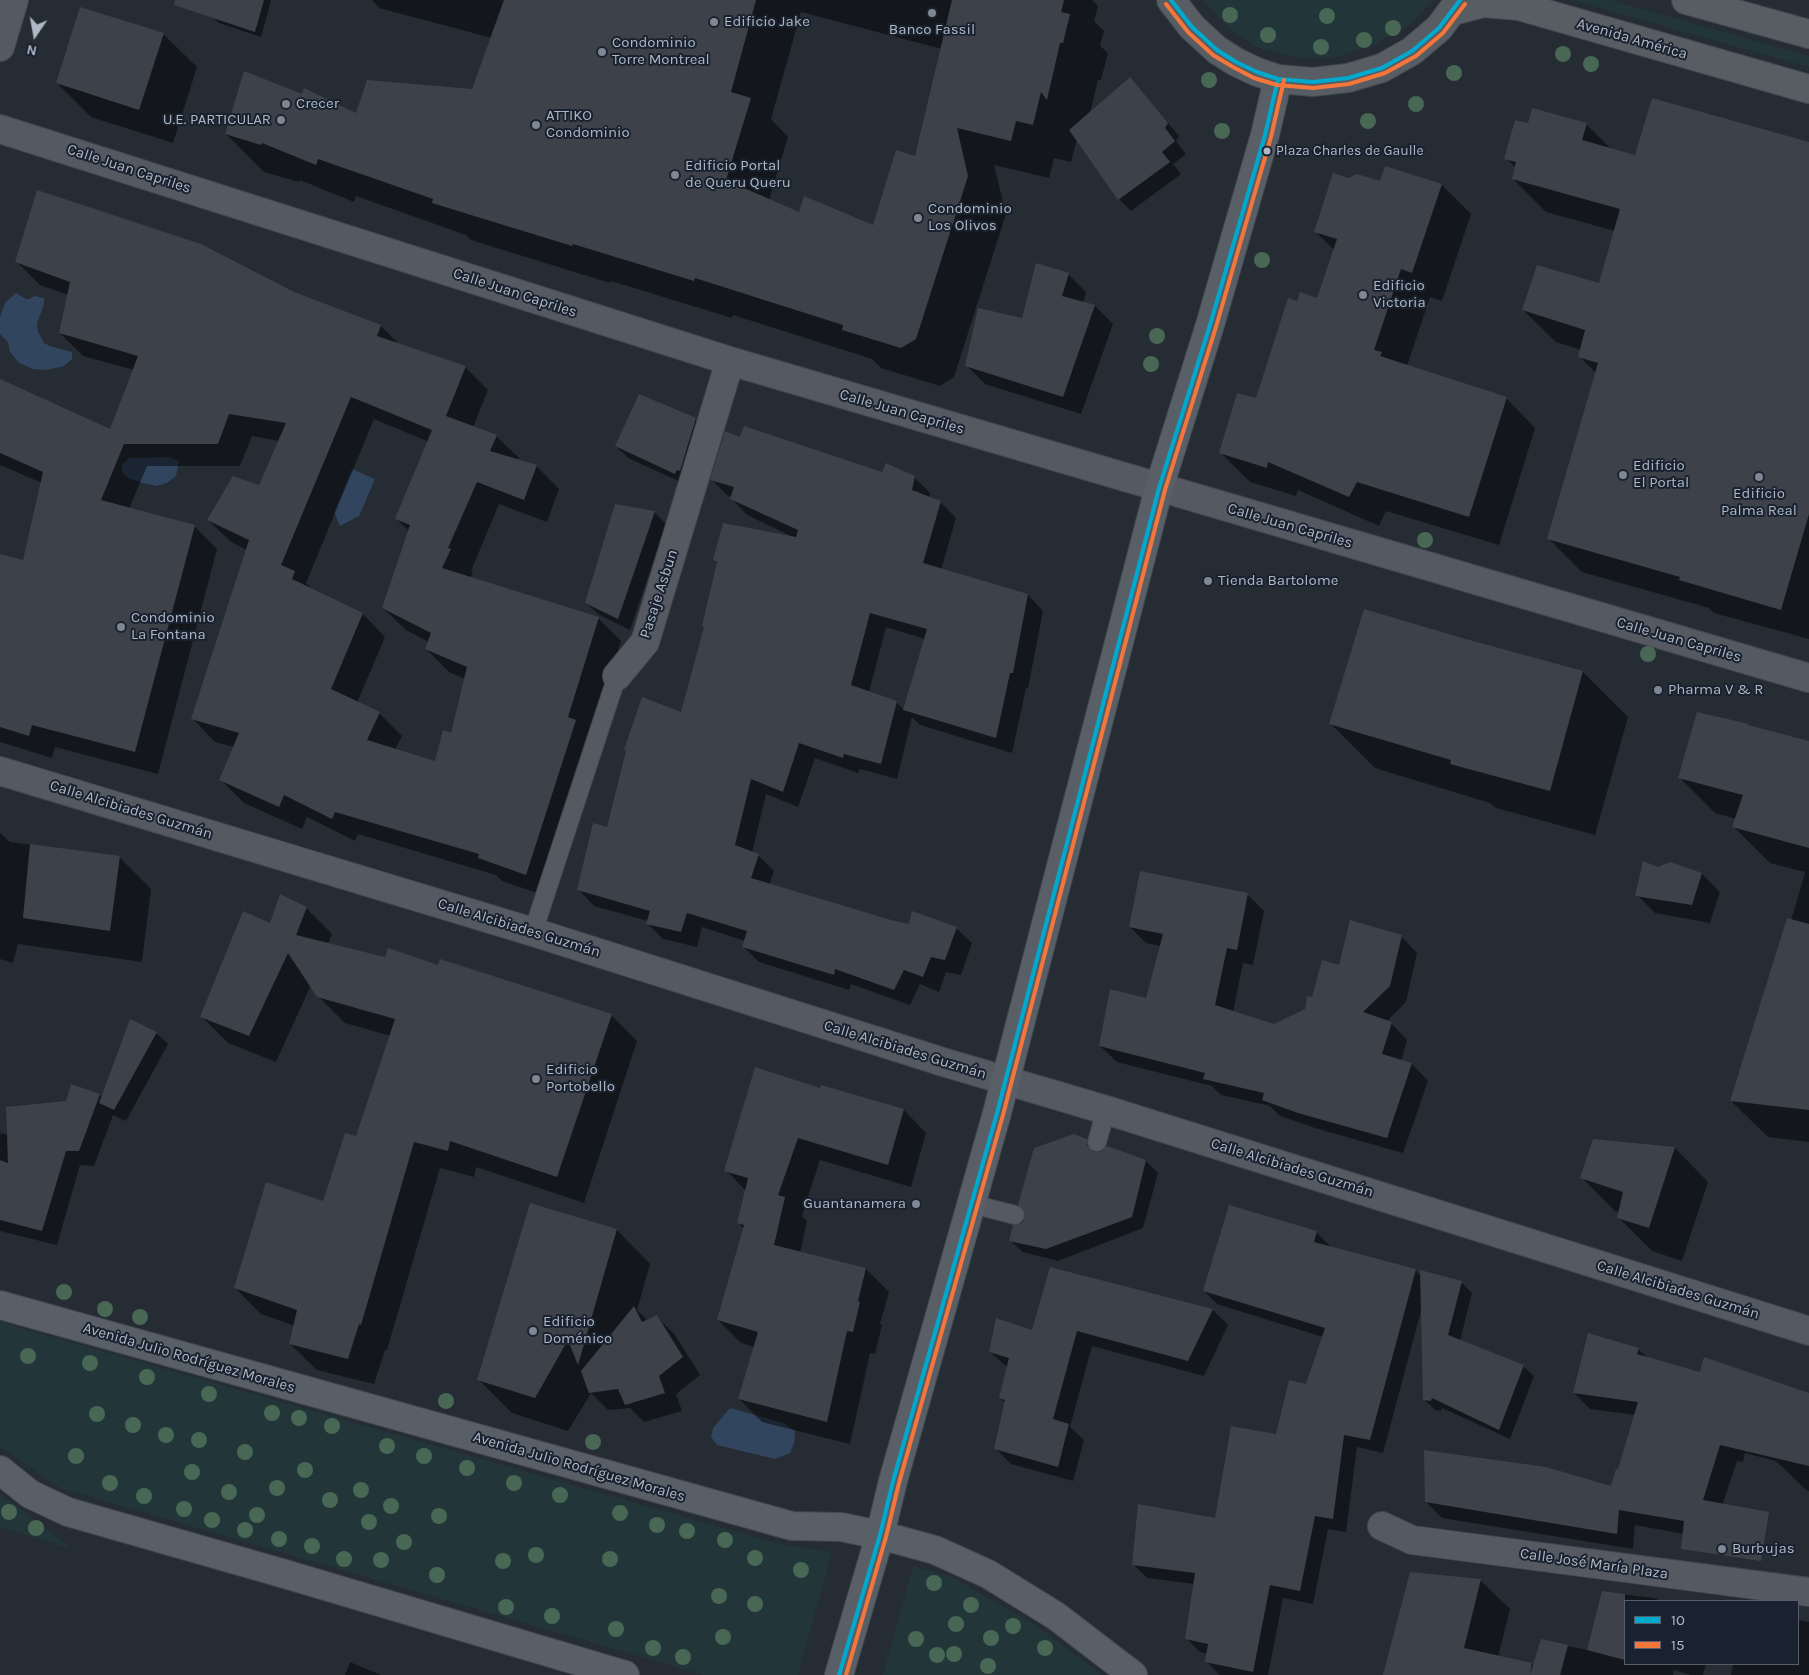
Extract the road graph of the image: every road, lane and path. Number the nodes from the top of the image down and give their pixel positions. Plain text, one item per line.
1 (14, 0) edge
2 (1171, 0) edge
3 (1686, 0) edge
4 (1457, 6) edge
5 (1809, 34) edge
6 (0, 47) edge
7 (1278, 79) junction
8 (1809, 89) edge
9 (0, 129) edge
10 (730, 361) junction
11 (1159, 488) junction
12 (617, 676) joint
13 (1809, 678) edge
14 (0, 771) edge
15 (533, 932) junction
16 (1005, 1081) junction
17 (1106, 1110) junction
18 (1097, 1142) dead end
19 (972, 1204) junction
20 (1015, 1215) dead end
21 (0, 1305) edge
22 (1809, 1331) edge
23 (0, 1470) edge
24 (1382, 1526) dead end
25 (880, 1534) junction
26 (1809, 1592) edge
27 (625, 1675) edge
28 (839, 1675) edge
29 (1133, 1675) edge

1 - 6 street
2 - 7 main road
3 - 5 main road
4 - 7 main road
4 - 8 main road, Avenida América
7 - 11 main road
9 - 10 street, Calle Juan Capriles
10 - 11 street, Calle Juan Capriles
10 - 12 street, Pasaje Asbun
11 - 13 street, Calle Juan Capriles
11 - 16 main road
12 - 15 lane, Pasaje Asbun
14 - 15 street, Calle Alcibiades Guzmán
15 - 16 street, Calle Alcibiades Guzmán
16 - 17 street, Calle Alcibiades Guzmán
16 - 19 main road
17 - 18 lane
17 - 22 street, Calle Alcibiades Guzmán
19 - 20 lane
19 - 25 main road
21 - 25 main road, Avenida Julio Rodríguez Morales
23 - 27 main road
24 - 26 street, Calle José María Plaza
25 - 28 main road
25 - 29 main road, Avenida Julio Rodríguez Morales

